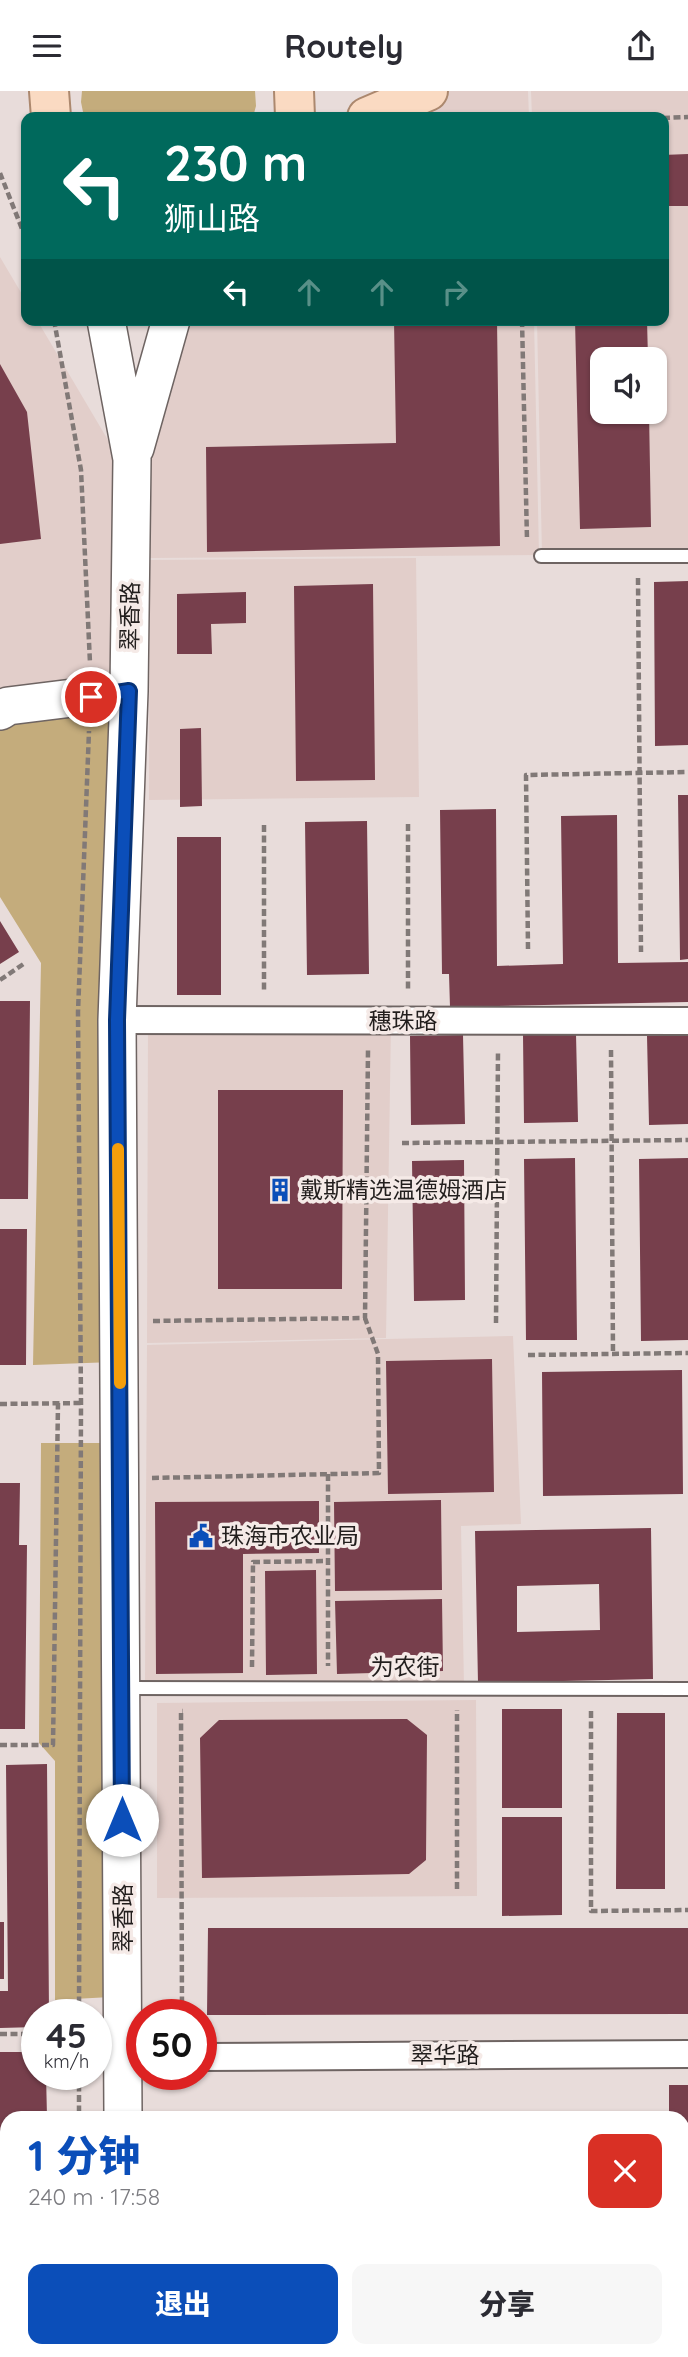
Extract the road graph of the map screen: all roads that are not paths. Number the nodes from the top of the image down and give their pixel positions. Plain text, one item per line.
1 (295, 91) edge
2 (428, 91) edge
3 (295, 112) edge
4 (379, 112) edge
5 (107, 326) edge
6 (169, 326) edge
7 (132, 459) junction
8 (541, 556) road end
9 (688, 556) edge
10 (129, 691) junction
11 (0, 711) edge
12 (117, 1020) junction
13 (688, 1021) edge
14 (122, 1688) junction
15 (688, 1689) edge
16 (130, 1999) edge
17 (688, 2054) edge
18 (217, 2057) edge
19 (127, 2090) edge
20 (124, 2111) edge

1 - 3 main road
2 - 4 main road
5 - 7 main road
6 - 7 main road
7 - 10 main road, 翠香路
8 - 9 lane
10 - 11 main road
10 - 12 main road, 翠香路
12 - 13 street, 穗珠路
12 - 14 main road, 翠香路
14 - 15 lane, 为农街
14 - 16 main road, 翠香路
17 - 18 street, 翠华路
19 - 20 main road, 翠香路

